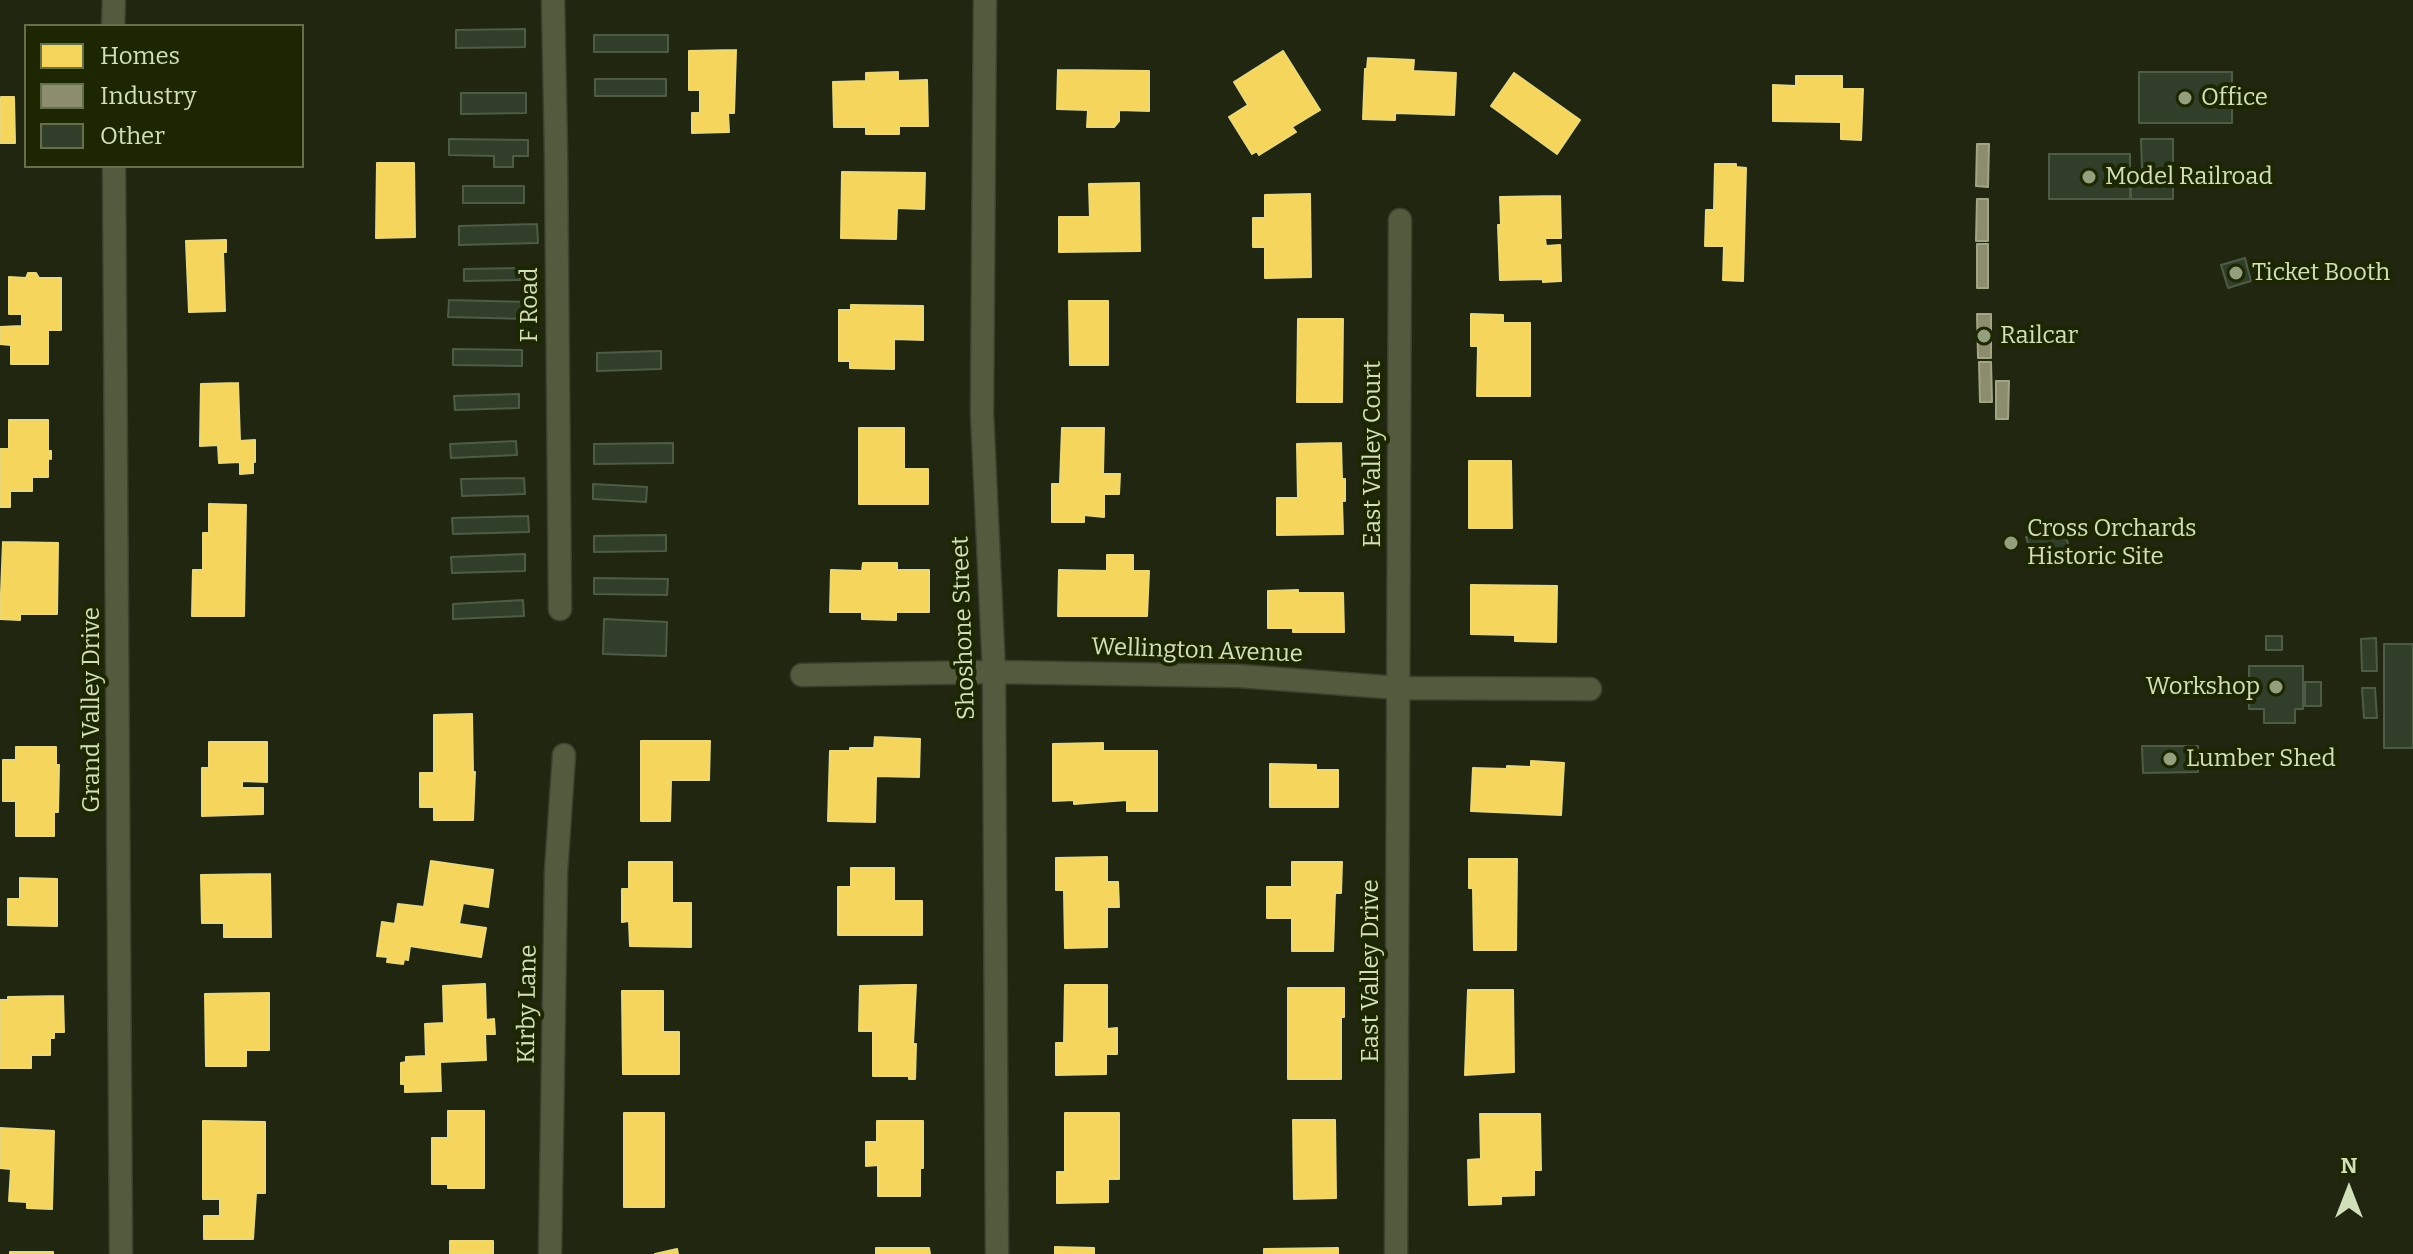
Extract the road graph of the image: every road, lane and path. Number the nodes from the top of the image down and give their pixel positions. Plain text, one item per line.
1 (114, 0) edge
2 (553, 0) edge
3 (985, 0) edge
4 (113, 24) edge
5 (114, 168) edge
6 (1400, 220) dead end
7 (560, 609) dead end
8 (994, 672) junction
9 (802, 675) dead end
10 (1399, 688) junction
11 (1590, 689) dead end
12 (564, 755) dead end
13 (121, 1254) edge
14 (550, 1254) edge
15 (997, 1254) edge
16 (1396, 1254) edge

1 - 4 street
2 - 7 street, F Road
3 - 8 street, Shoshone Street
5 - 13 street, Grand Valley Drive
6 - 10 street, East Valley Court
8 - 9 street, Wellington Avenue
8 - 10 street, Wellington Avenue
8 - 15 street, Shoshone Street
10 - 11 street, Wellington Avenue
10 - 16 street, East Valley Drive
12 - 14 street, Kirby Lane

